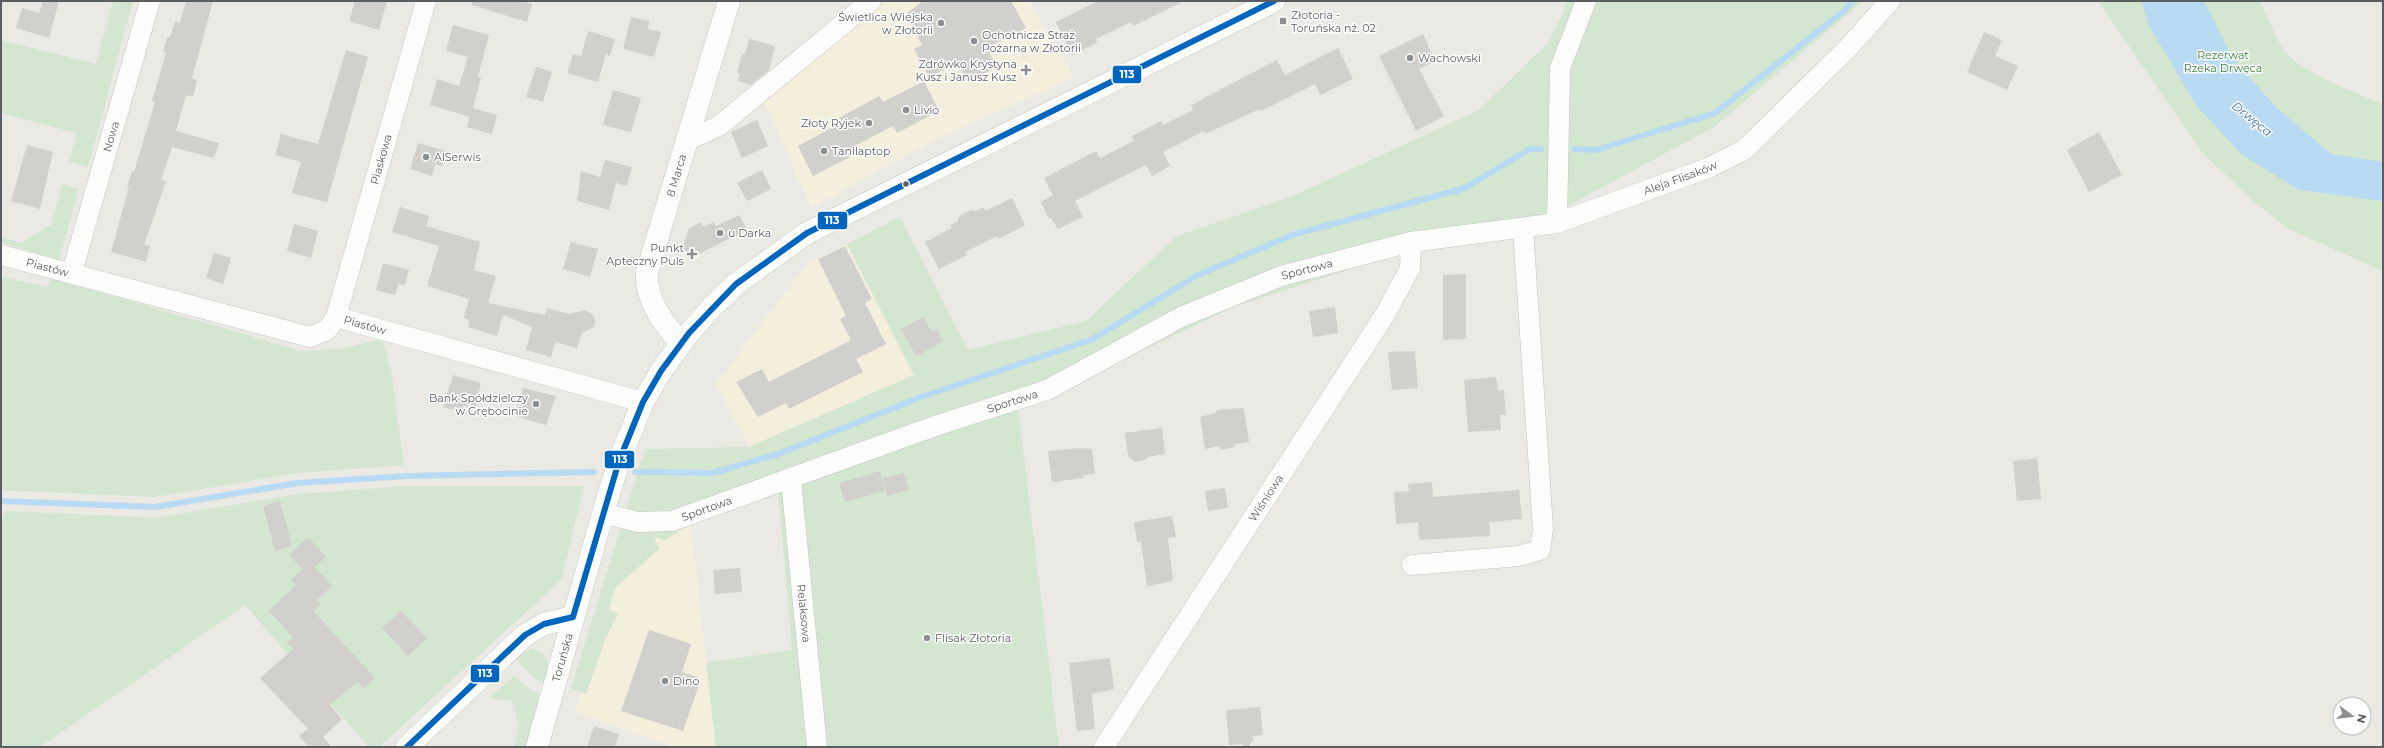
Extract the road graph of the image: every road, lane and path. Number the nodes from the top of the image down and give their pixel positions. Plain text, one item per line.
1 (150, 1) edge
2 (426, 1) edge
3 (729, 1) edge
4 (871, 1) edge
5 (1274, 1) edge
6 (1586, 1) edge
7 (1890, 1) edge
8 (686, 141) junction
9 (1556, 223) junction
10 (1523, 228) junction
11 (1411, 242) junction
12 (1, 255) edge
13 (72, 272) junction
14 (336, 317) junction
15 (681, 343) junction
16 (643, 402) junction
17 (791, 480) junction
18 (603, 513) junction
19 (1412, 565) dead end
20 (573, 617) junction
21 (407, 747) edge
22 (537, 747) edge
23 (817, 747) edge
24 (1104, 747) edge

1 - 13 street, Nowa
2 - 14 street, Piaskowa
3 - 8 main road, 8 Marca
4 - 8 street
5 - 15 main road, Toruńska
6 - 9 street
7 - 9 street, Aleja Flisaków
8 - 15 main road, 8 Marca
9 - 10 street, Aleja Flisaków
10 - 11 street, Aleja Flisaków
10 - 19 street
11 - 17 street, Sportowa
11 - 24 street, Wiśniowa
12 - 13 street, Piastów
13 - 14 street, Piastów
14 - 16 street, Piastów
15 - 16 main road, Toruńska
16 - 18 main road, Toruńska
17 - 18 street, Sportowa
17 - 23 street, Relaksowa
18 - 20 main road, Toruńska
20 - 21 main road
20 - 22 main road, Toruńska

